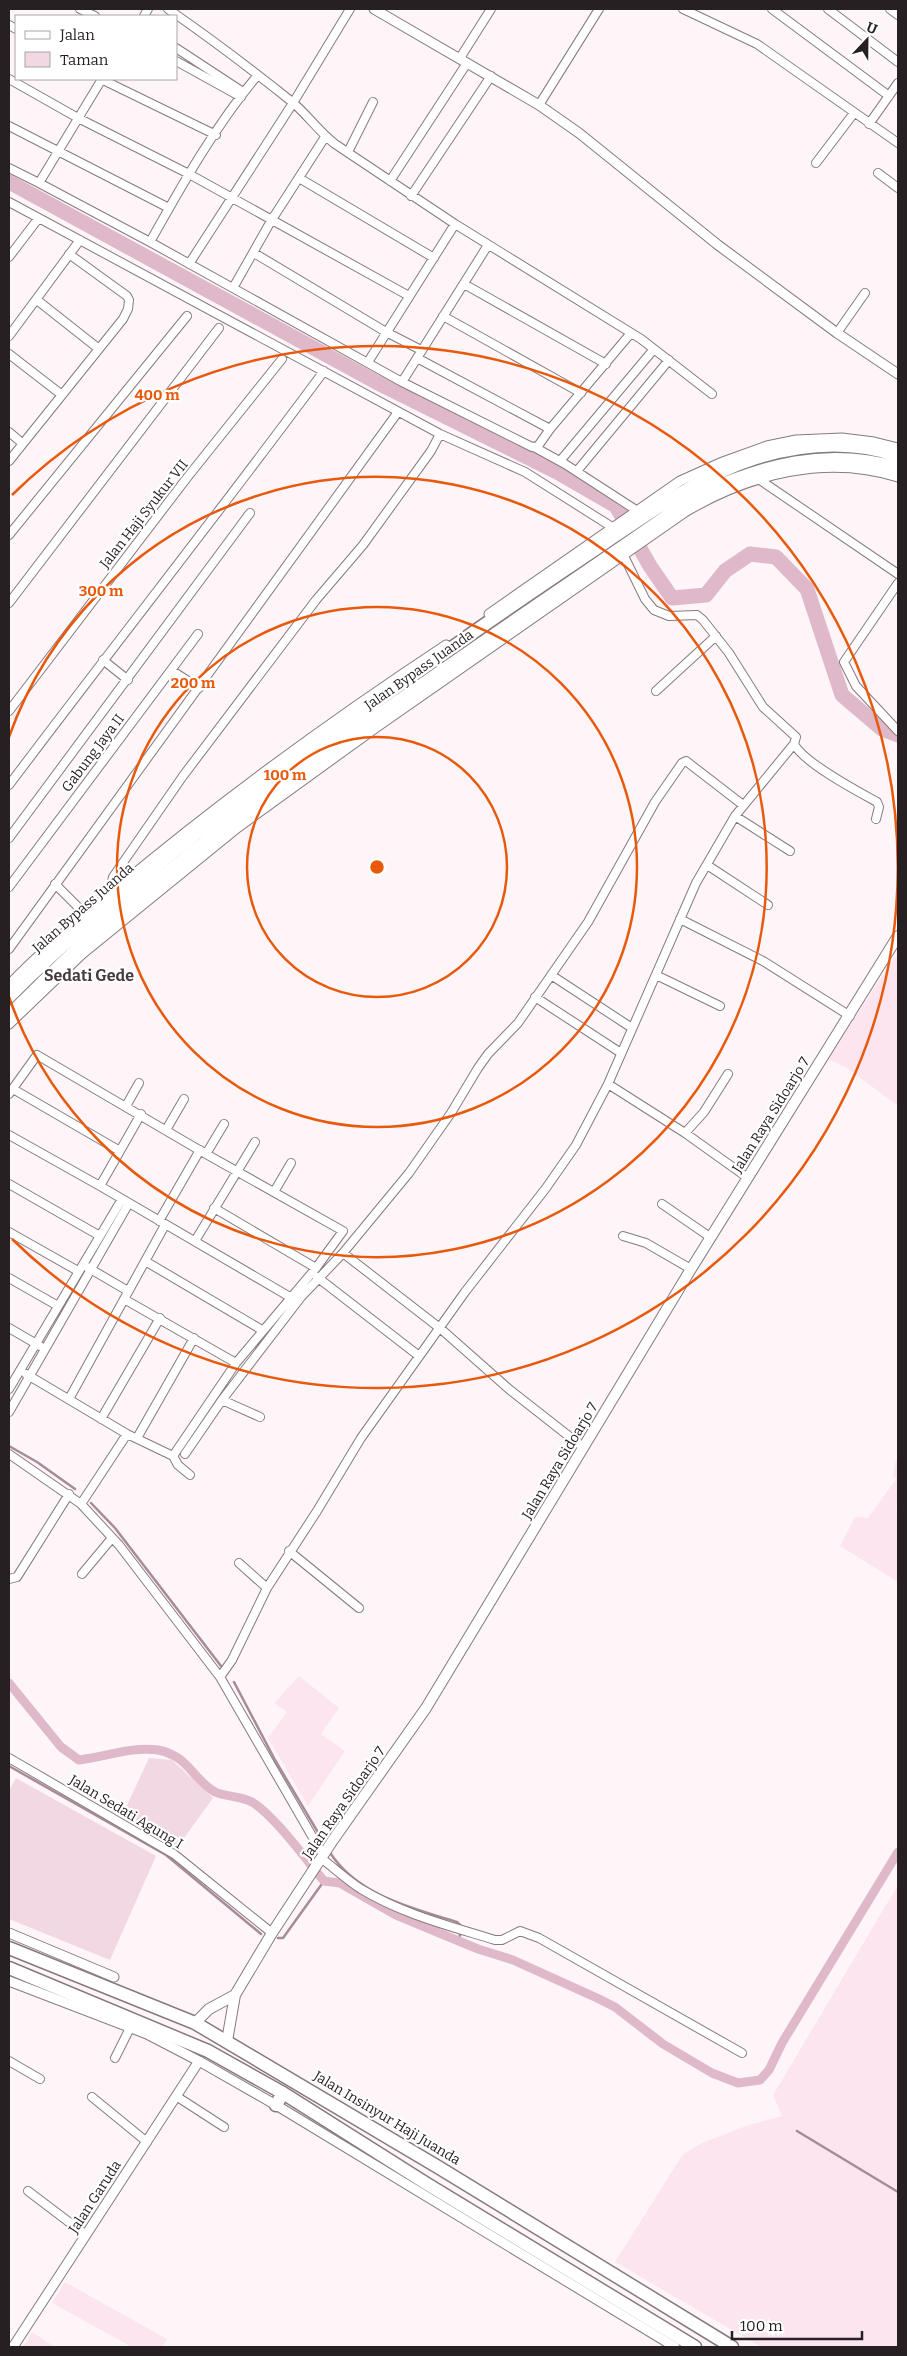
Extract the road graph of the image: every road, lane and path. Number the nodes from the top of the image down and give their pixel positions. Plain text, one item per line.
1 (80, 9) edge
2 (350, 9) edge
3 (374, 9) edge
4 (491, 9) edge
5 (599, 9) edge
6 (683, 9) edge
7 (772, 9) edge
8 (828, 9) edge
9 (890, 9) edge
10 (702, 12) edge
11 (92, 15) edge
12 (898, 15) edge
13 (178, 16) edge
14 (178, 49) edge
15 (463, 60) junction
16 (178, 62) edge
17 (898, 62) edge
18 (257, 76) junction
19 (491, 76) junction
20 (9, 79) edge
21 (101, 80) edge
22 (104, 80) edge
23 (898, 83) edge
24 (242, 95) junction
25 (889, 96) junction
26 (373, 102) dead end
27 (293, 103) junction
28 (539, 105) junction
29 (854, 113) junction
30 (78, 118) junction
31 (869, 124) junction
32 (9, 126) edge
33 (216, 135) junction
34 (325, 137) junction
35 (898, 143) edge
36 (59, 152) junction
37 (348, 152) junction
38 (816, 164) dead end
39 (9, 168) edge
40 (878, 173) dead end
41 (189, 174) junction
42 (298, 178) junction
43 (390, 181) junction
44 (39, 184) junction
45 (898, 188) edge
46 (411, 196) junction
47 (231, 199) junction
48 (9, 202) edge
49 (169, 208) junction
50 (38, 219) junction
51 (271, 221) junction
52 (455, 224) junction
53 (80, 240) junction
54 (150, 242) junction
55 (488, 245) junction
56 (254, 253) junction
57 (69, 254) junction
58 (9, 257) edge
59 (434, 258) junction
60 (189, 264) junction
61 (464, 284) junction
62 (233, 288) junction
63 (865, 293) dead end
64 (409, 296) junction
65 (36, 300) junction
66 (187, 316) dead end
67 (443, 316) junction
68 (219, 328) dead end
69 (386, 332) junction
70 (631, 333) junction
71 (837, 334) junction
72 (9, 336) edge
73 (99, 349) junction
74 (654, 349) junction
75 (9, 354) edge
76 (419, 354) junction
77 (282, 359) dead end
78 (669, 360) junction
79 (368, 362) junction
80 (606, 364) junction
81 (324, 371) junction
82 (898, 374) edge
83 (402, 382) junction
84 (581, 393) junction
85 (712, 394) dead end
86 (62, 395) junction
87 (398, 412) junction
88 (550, 430) junction
89 (9, 432) edge
90 (440, 434) junction
91 (22, 443) junction
92 (797, 444) junction
93 (534, 447) junction
94 (898, 448) edge
95 (898, 456) edge
96 (9, 461) edge
97 (560, 461) junction
98 (898, 468) edge
99 (577, 471) junction
100 (762, 476) junction
101 (898, 477) edge
102 (250, 513) dead end
103 (635, 514) junction
104 (614, 530) junction
105 (9, 535) edge
106 (626, 551) junction
107 (898, 574) edge
108 (898, 583) edge
109 (9, 603) edge
110 (198, 634) dead end
111 (716, 636) junction
112 (103, 660) junction
113 (171, 670) junction
114 (128, 680) junction
115 (199, 688) junction
116 (656, 690) dead end
117 (9, 711) edge
118 (898, 731) edge
119 (794, 744) junction
120 (316, 753) junction
121 (9, 785) edge
122 (743, 805) junction
123 (735, 816) junction
124 (876, 819) dead end
125 (9, 838) edge
126 (790, 851) dead end
127 (707, 865) junction
128 (55, 884) junction
129 (9, 887) edge
130 (112, 893) junction
131 (768, 905) dead end
132 (85, 914) junction
133 (680, 919) junction
134 (898, 936) edge
135 (9, 949) edge
136 (656, 975) junction
137 (551, 976) junction
138 (13, 982) edge
139 (30, 994) junction
140 (9, 997) edge
141 (535, 998) junction
142 (720, 1006) dead end
143 (850, 1016) junction
144 (11, 1017) edge
145 (632, 1028) junction
146 (621, 1053) junction
147 (728, 1074) dead end
148 (139, 1083) dead end
149 (608, 1084) junction
150 (11, 1092) edge
151 (184, 1099) dead end
152 (126, 1106) junction
153 (141, 1114) junction
154 (224, 1124) dead end
155 (166, 1130) junction
156 (685, 1134) junction
157 (9, 1136) edge
158 (255, 1142) dead end
159 (120, 1151) junction
160 (203, 1152) junction
161 (291, 1163) dead end
162 (237, 1172) junction
163 (748, 1178) junction
164 (9, 1184) edge
165 (100, 1186) junction
166 (274, 1192) junction
167 (126, 1201) junction
168 (662, 1204) dead end
169 (214, 1208) junction
170 (162, 1223) junction
171 (9, 1232) edge
172 (100, 1236) junction
173 (623, 1236) dead end
174 (710, 1237) junction
175 (195, 1241) junction
176 (343, 1252) junction
177 (145, 1261) junction
178 (80, 1268) junction
179 (90, 1269) junction
180 (691, 1269) junction
181 (314, 1270) junction
182 (9, 1278) edge
183 (320, 1279) junction
184 (128, 1291) junction
185 (290, 1297) junction
186 (124, 1299) junction
187 (58, 1306) junction
188 (160, 1318) junction
189 (9, 1328) edge
190 (441, 1329) junction
191 (262, 1330) junction
192 (194, 1338) junction
193 (36, 1344) junction
194 (46, 1350) junction
195 (419, 1356) junction
196 (236, 1363) junction
197 (20, 1370) junction
198 (30, 1376) junction
199 (9, 1389) edge
200 (69, 1398) junction
201 (222, 1400) junction
202 (9, 1412) edge
203 (260, 1417) dead end
204 (101, 1418) junction
205 (127, 1434) junction
206 (137, 1438) junction
207 (584, 1448) junction
208 (9, 1454) edge
209 (185, 1454) dead end
210 (172, 1456) junction
211 (190, 1475) dead end
212 (69, 1494) junction
213 (81, 1504) junction
214 (112, 1538) junction
215 (289, 1551) junction
216 (239, 1563) dead end
217 (82, 1574) dead end
218 (9, 1579) edge
219 (266, 1588) junction
220 (359, 1608) dead end
221 (220, 1677) junction
222 (9, 1758) edge
223 (322, 1857) junction
224 (9, 1933) edge
225 (272, 1933) junction
226 (9, 1948) edge
227 (9, 1968) edge
228 (114, 1977) dead end
229 (9, 1981) edge
230 (235, 1995) junction
231 (195, 2023) junction
232 (130, 2028) junction
233 (146, 2029) junction
234 (227, 2041) junction
235 (742, 2053) dead end
236 (115, 2058) dead end
237 (9, 2061) edge
238 (199, 2062) junction
239 (40, 2078) dead end
240 (283, 2093) junction
241 (176, 2096) junction
242 (92, 2097) dead end
243 (276, 2105) junction
244 (224, 2127) dead end
245 (147, 2142) junction
246 (438, 2167) junction
247 (427, 2184) junction
248 (28, 2191) dead end
249 (86, 2235) junction
250 (13, 2347) edge
251 (675, 2347) edge
252 (695, 2347) edge
253 (732, 2347) edge

1 - 11 street
2 - 27 street
3 - 15 street
4 - 15 street
5 - 28 street
6 - 10 street
7 - 25 street
8 - 17 street
9 - 12 street
10 - 29 street
13 - 18 street
14 - 24 street
15 - 19 street
15 - 43 street
16 - 24 street
18 - 24 street
18 - 27 street
19 - 28 street
19 - 46 street
20 - 30 street
21 - 30 street
22 - 33 street
23 - 25 street
24 - 33 street
25 - 31 street
26 - 37 street
27 - 34 street
27 - 47 street
28 - 71 street
29 - 31 street
29 - 38 street
30 - 36 street
30 - 41 street
31 - 35 street
32 - 36 street
33 - 41 street
34 - 37 street
34 - 42 street
36 - 44 street
36 - 49 street
37 - 43 street
39 - 44 street
40 - 45 street
41 - 47 street
41 - 49 street
42 - 51 street
42 - 59 street
43 - 46 street
44 - 54 street
46 - 52 street
47 - 51 street
47 - 60 street
48 - 50 street
49 - 54 street
50 - 53 street
50 - 58 street
51 - 56 street
51 - 64 street
52 - 55 street
52 - 59 street
53 - 57 street
53 - 81 street
54 - 60 street
55 - 61 street
55 - 70 street
56 - 62 street
56 - 69 street
57 - 65 street
57 - 73 street
59 - 64 street
60 - 62 street
61 - 67 street
61 - 80 street
62 - 79 street
63 - 71 street
64 - 69 street
65 - 72 street
65 - 73 street
66 - 105 street
67 - 76 street
67 - 84 street
68 - 109 street
69 - 76 street
69 - 79 street
70 - 74 street
70 - 80 street
71 - 82 street
73 - 86 street
74 - 78 street
74 - 97 street
75 - 86 street
76 - 83 street
76 - 88 street
77 - 117 street, Jalan Haji Syukur VII
78 - 85 street
78 - 99 street
79 - 83 street
80 - 84 street
81 - 87 street
81 - 112 street
83 - 93 street
84 - 88 street
86 - 91 street
87 - 90 street
87 - 115 street
88 - 93 street
89 - 91 street
90 - 104 street
90 - 130 street
91 - 96 street
92 - 94 street
92 - 95 highway, Jalan Bypass Juanda
92 - 103 highway, Jalan Bypass Juanda
93 - 97 street
97 - 99 street
98 - 100 highway, Jalan Bypass Juanda
99 - 103 street
100 - 101 street
100 - 106 highway, Jalan Bypass Juanda
100 - 107 street
102 - 114 street
103 - 104 highway, Jalan Bypass Juanda
104 - 120 highway, Jalan Bypass Juanda
106 - 111 street
106 - 120 highway, Jalan Bypass Juanda
108 - 118 street
110 - 113 street, Gabung Jaya II
111 - 116 street
111 - 119 street
112 - 114 street
112 - 121 street
113 - 115 street
113 - 129 street, Gabung Jaya II
114 - 125 street
115 - 128 street
119 - 122 street
119 - 124 street
120 - 130 street
120 - 138 highway, Jalan Bypass Juanda
120 - 139 highway, Jalan Bypass Juanda
120 - 144 street
122 - 123 street
122 - 137 street
123 - 126 street
123 - 127 street
127 - 131 street
127 - 133 street
128 - 132 street
128 - 135 street
130 - 132 street
132 - 138 street
133 - 136 street
133 - 143 street
134 - 143 main road, Jalan Raya Sidoarjo 7
136 - 142 street
136 - 145 street
137 - 141 street
137 - 145 street
138 - 139 street
138 - 140 highway, Jalan Bypass Juanda
139 - 144 highway, Jalan Bypass Juanda
141 - 146 street
141 - 176 street
143 - 163 main road, Jalan Raya Sidoarjo 7
145 - 146 street
146 - 149 street
147 - 156 street
148 - 152 street
149 - 156 street
149 - 190 street
150 - 152 street
150 - 159 street
151 - 155 street
152 - 153 street
153 - 155 street
153 - 159 street
154 - 160 street
155 - 160 street
156 - 163 street
157 - 165 street
158 - 162 street
159 - 165 street
160 - 162 street
160 - 170 street
161 - 166 street
162 - 166 street
162 - 169 street
163 - 174 main road, Jalan Raya Sidoarjo 7
164 - 172 street
165 - 167 street
166 - 181 street
167 - 170 street
167 - 172 street
167 - 179 street
168 - 174 street
169 - 175 street
169 - 181 street
170 - 175 street
170 - 177 street
171 - 178 street
172 - 178 street
173 - 180 street
174 - 180 main road, Jalan Raya Sidoarjo 7
175 - 185 street
176 - 183 street
176 - 190 street
177 - 184 street
177 - 191 street
178 - 179 street
178 - 187 street
179 - 184 street
179 - 194 street
180 - 207 main road, Jalan Raya Sidoarjo 7
181 - 183 street
181 - 185 street
182 - 187 street
183 - 195 street
183 - 201 street
184 - 186 street
185 - 191 street
186 - 188 street
186 - 200 street
187 - 193 street
188 - 192 street
188 - 204 street
189 - 193 street
190 - 195 street
190 - 207 street
191 - 196 street
192 - 196 street
192 - 206 street
193 - 194 street
193 - 197 street
194 - 198 street
195 - 215 street
196 - 210 street
197 - 198 street
197 - 199 street
198 - 200 street
198 - 202 street
200 - 204 street
201 - 203 street
201 - 209 street
204 - 205 street
205 - 206 street
205 - 213 street
206 - 210 street
207 - 223 main road, Jalan Raya Sidoarjo 7
208 - 212 street
210 - 211 street
212 - 213 street
212 - 218 street
213 - 214 street
214 - 217 street
214 - 221 street
215 - 219 street
215 - 220 street
216 - 219 street
219 - 221 street
221 - 223 street
222 - 225 street, Jalan Sedati Agung I
223 - 225 main road, Jalan Raya Sidoarjo 7
223 - 235 street
224 - 228 street
225 - 230 main road, Jalan Raya Sidoarjo 7
226 - 231 highway, Jalan Insinyur Haji Juanda
227 - 233 highway
229 - 232 street
230 - 231 main road
230 - 234 main road, Jalan Raya Sidoarjo 7
231 - 234 highway, Jalan Insinyur Haji Juanda
232 - 233 street
232 - 236 street
233 - 238 street
233 - 240 highway
234 - 246 highway, Jalan Insinyur Haji Juanda
237 - 239 street
238 - 241 street, Jalan Garuda
238 - 243 street
240 - 243 highway
240 - 247 highway
241 - 244 street
241 - 245 street, Jalan Garuda
242 - 245 street
243 - 251 street
245 - 249 street, Jalan Garuda
246 - 247 highway
246 - 253 highway, Jalan Insinyur Haji Juanda
247 - 252 highway
248 - 249 street
249 - 250 street, Jalan Garuda

